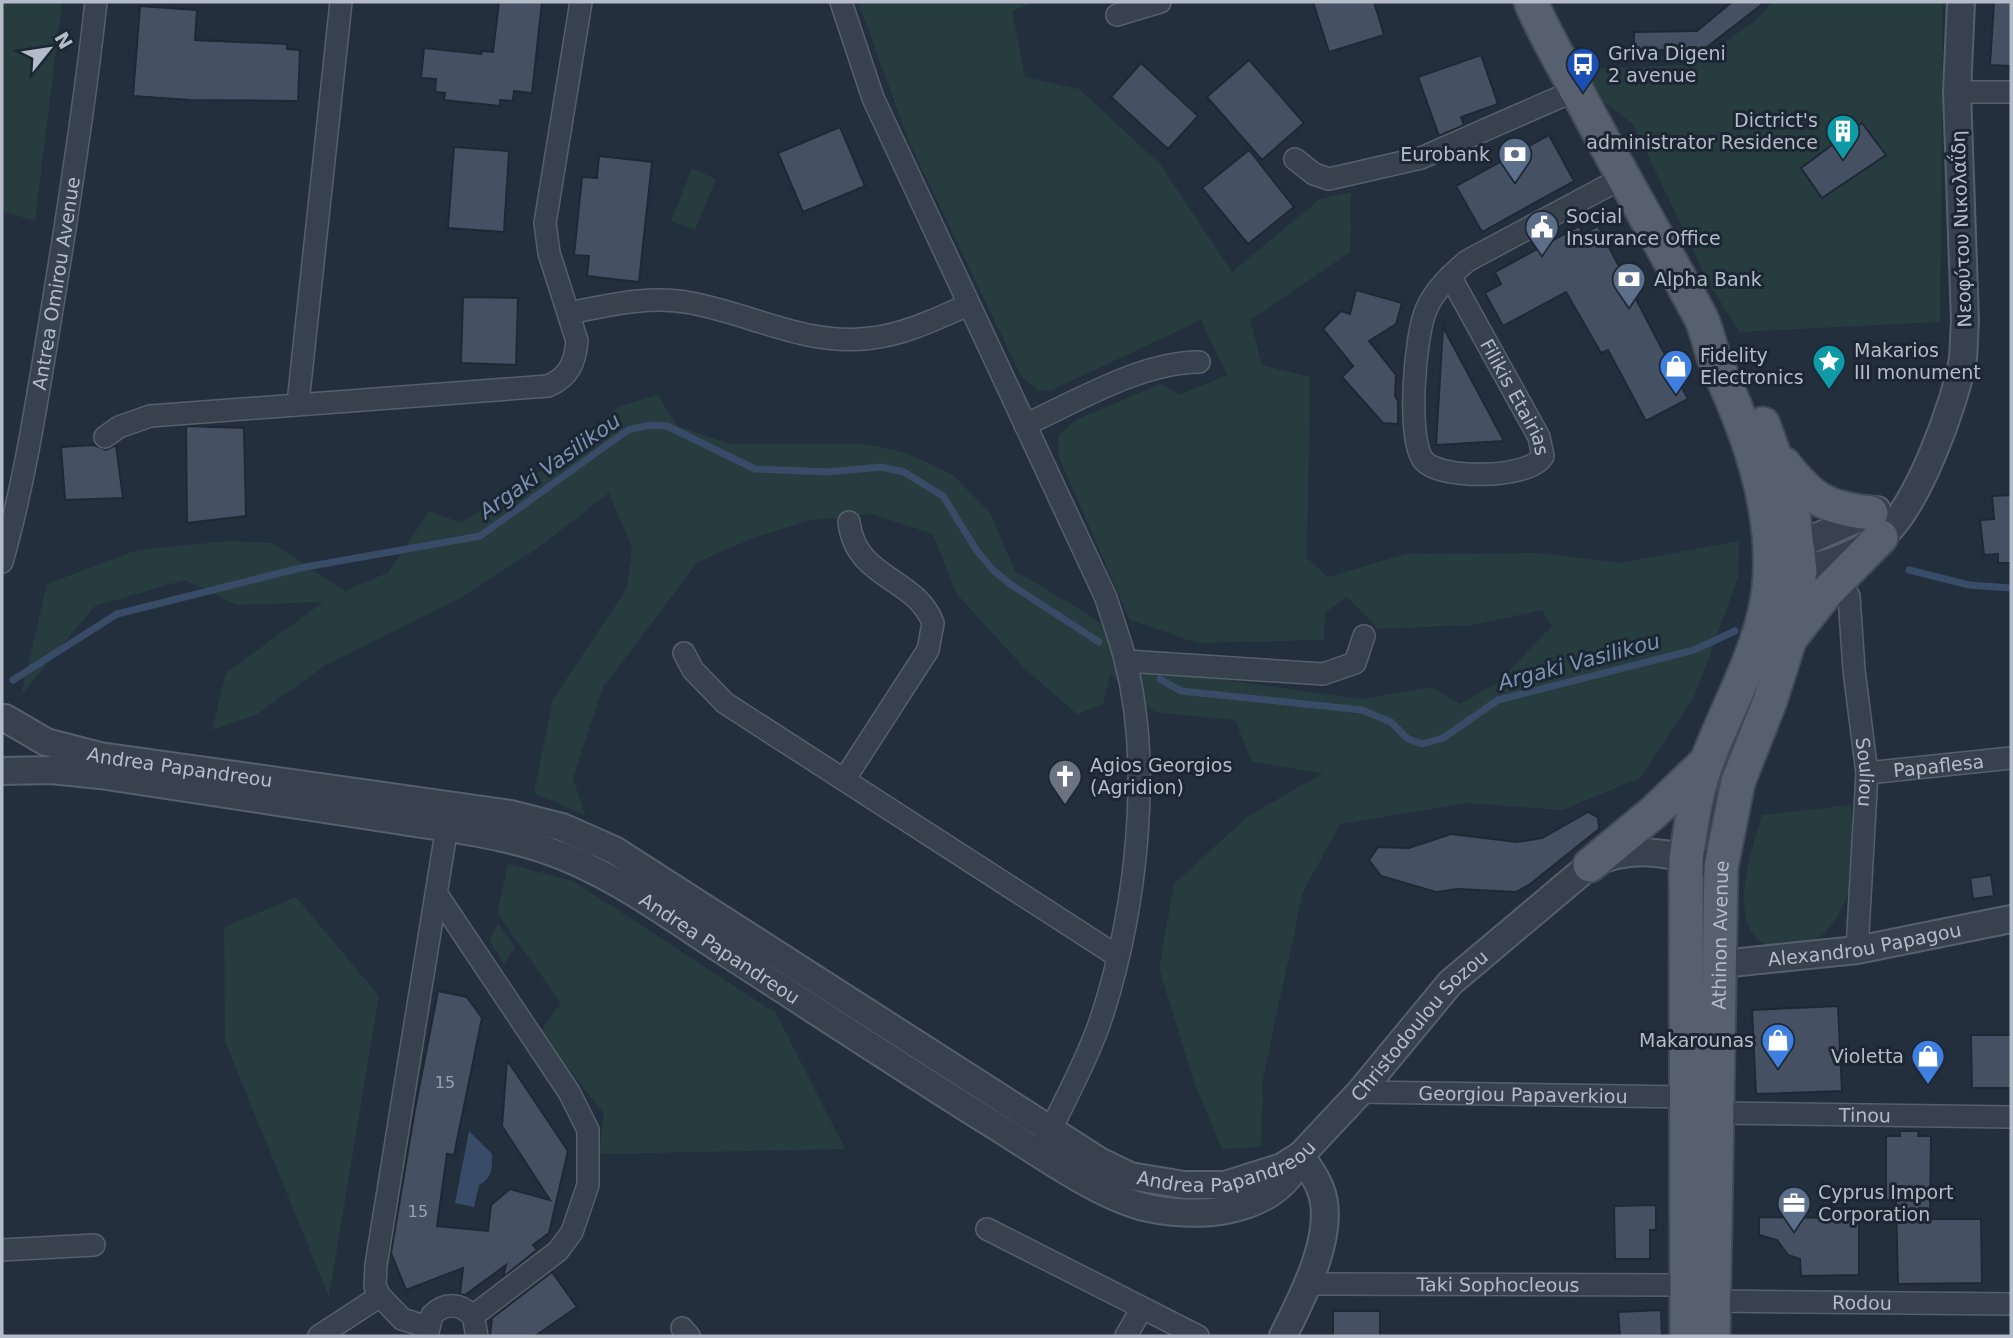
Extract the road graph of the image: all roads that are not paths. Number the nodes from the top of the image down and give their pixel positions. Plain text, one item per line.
1 (96, 2) edge
2 (341, 2) edge
3 (581, 2) edge
4 (841, 2) edge
5 (1160, 2) edge
6 (1531, 2) edge
7 (1961, 2) edge
8 (1117, 15) dead end
9 (1576, 89) junction
10 (1957, 92) junction
11 (2011, 92) edge
12 (1295, 159) dead end
13 (1622, 178) junction
14 (1450, 276) junction
15 (968, 305) junction
16 (569, 313) junction
17 (1705, 327) junction
18 (1199, 362) dead end
19 (298, 403) junction
20 (1025, 425) junction
21 (105, 437) dead end
22 (1776, 454) junction
23 (849, 522) dead end
24 (1876, 525) junction
25 (2, 562) edge
26 (1784, 563) junction
27 (1849, 596) dead end
28 (1364, 636) dead end
29 (1789, 641) junction
30 (684, 653) dead end
31 (1126, 660) junction
32 (3, 716) edge
33 (2011, 758) edge
34 (1708, 759) junction
35 (2, 769) edge
36 (1867, 773) junction
37 (844, 780) junction
38 (449, 817) junction
39 (1686, 859) junction
40 (1590, 865) junction
41 (1721, 867) junction
42 (438, 896) junction
43 (2011, 919) edge
44 (1857, 950) junction
45 (1117, 956) junction
46 (1702, 966) junction
47 (1360, 1092) junction
48 (1685, 1097) junction
49 (1718, 1114) junction
50 (2011, 1116) edge
51 (1051, 1128) junction
52 (1039, 1153) junction
53 (1301, 1155) junction
54 (987, 1229) dead end
55 (94, 1245) dead end
56 (2, 1250) edge
57 (1309, 1284) junction
58 (1699, 1293) junction
59 (380, 1296) junction
60 (2011, 1304) edge
61 (1142, 1308) junction
62 (475, 1326) edge
63 (427, 1332) edge
64 (319, 1336) edge
65 (1126, 1336) edge
66 (1198, 1336) edge
67 (1283, 1336) edge
68 (1687, 1336) edge
69 (1713, 1336) edge

1 - 25 street, Antrea Omirou Avenue
2 - 19 street
3 - 16 street
4 - 15 street
5 - 8 street
6 - 9 main road
7 - 10 street, Νεοφύτου Νικολαΐδη
9 - 12 street
9 - 13 main road
10 - 11 street
10 - 24 street, Νεοφύτου Νικολαΐδη
13 - 14 street, Filikis Etairias
13 - 17 main road
14 - 14 street, Filikis Etairias
15 - 16 street
15 - 20 street
16 - 19 street
17 - 22 main road
17 - 26 main road
18 - 20 street
19 - 21 street
20 - 31 street
22 - 24 main road
22 - 26 main road
23 - 37 street
24 - 26 street, Νεοφύτου Νικολαΐδη
24 - 29 main road
26 - 29 main road, Athinon Avenue
26 - 34 main road, Athinon Avenue
27 - 36 street, Souliou
28 - 31 street
29 - 41 main road, Athinon Avenue
30 - 37 street
31 - 45 street
32 - 35 street
32 - 38 street, Andrea Papandreou
33 - 36 street, Papaflesa
34 - 39 main road, Athinon Avenue
34 - 40 main road
35 - 38 street, Andrea Papandreou
36 - 44 street, Souliou
37 - 45 street
38 - 42 street
38 - 51 street, Andrea Papandreou
38 - 52 street, Andrea Papandreou
39 - 40 street, Christodoulou Sozou
39 - 41 street, Christodoulou Sozou
39 - 46 main road, Athinon Avenue
40 - 47 street, Christodoulou Sozou
41 - 46 main road, Athinon Avenue
42 - 59 street
42 - 62 street
43 - 44 street, Alexandrou Papagou
44 - 46 street, Alexandrou Papagou
45 - 51 street
46 - 48 main road, Athinon Avenue
46 - 49 main road, Athinon Avenue
47 - 48 street, Georgiou Papaverkiou
47 - 53 street, Christodoulou Sozou
48 - 58 main road, Athinon Avenue
49 - 50 street, Tinou
49 - 58 main road, Athinon Avenue
51 - 52 street
51 - 53 street, Andrea Papandreou
52 - 53 street, Andrea Papandreou
53 - 57 street
54 - 61 street
55 - 56 street
57 - 58 street, Taki Sophocleous
57 - 67 street
58 - 60 street, Rodou
58 - 68 main road, Athinon Avenue
58 - 69 main road, Athinon Avenue
59 - 63 street
59 - 64 street
61 - 65 street
61 - 66 street
62 - 63 street

